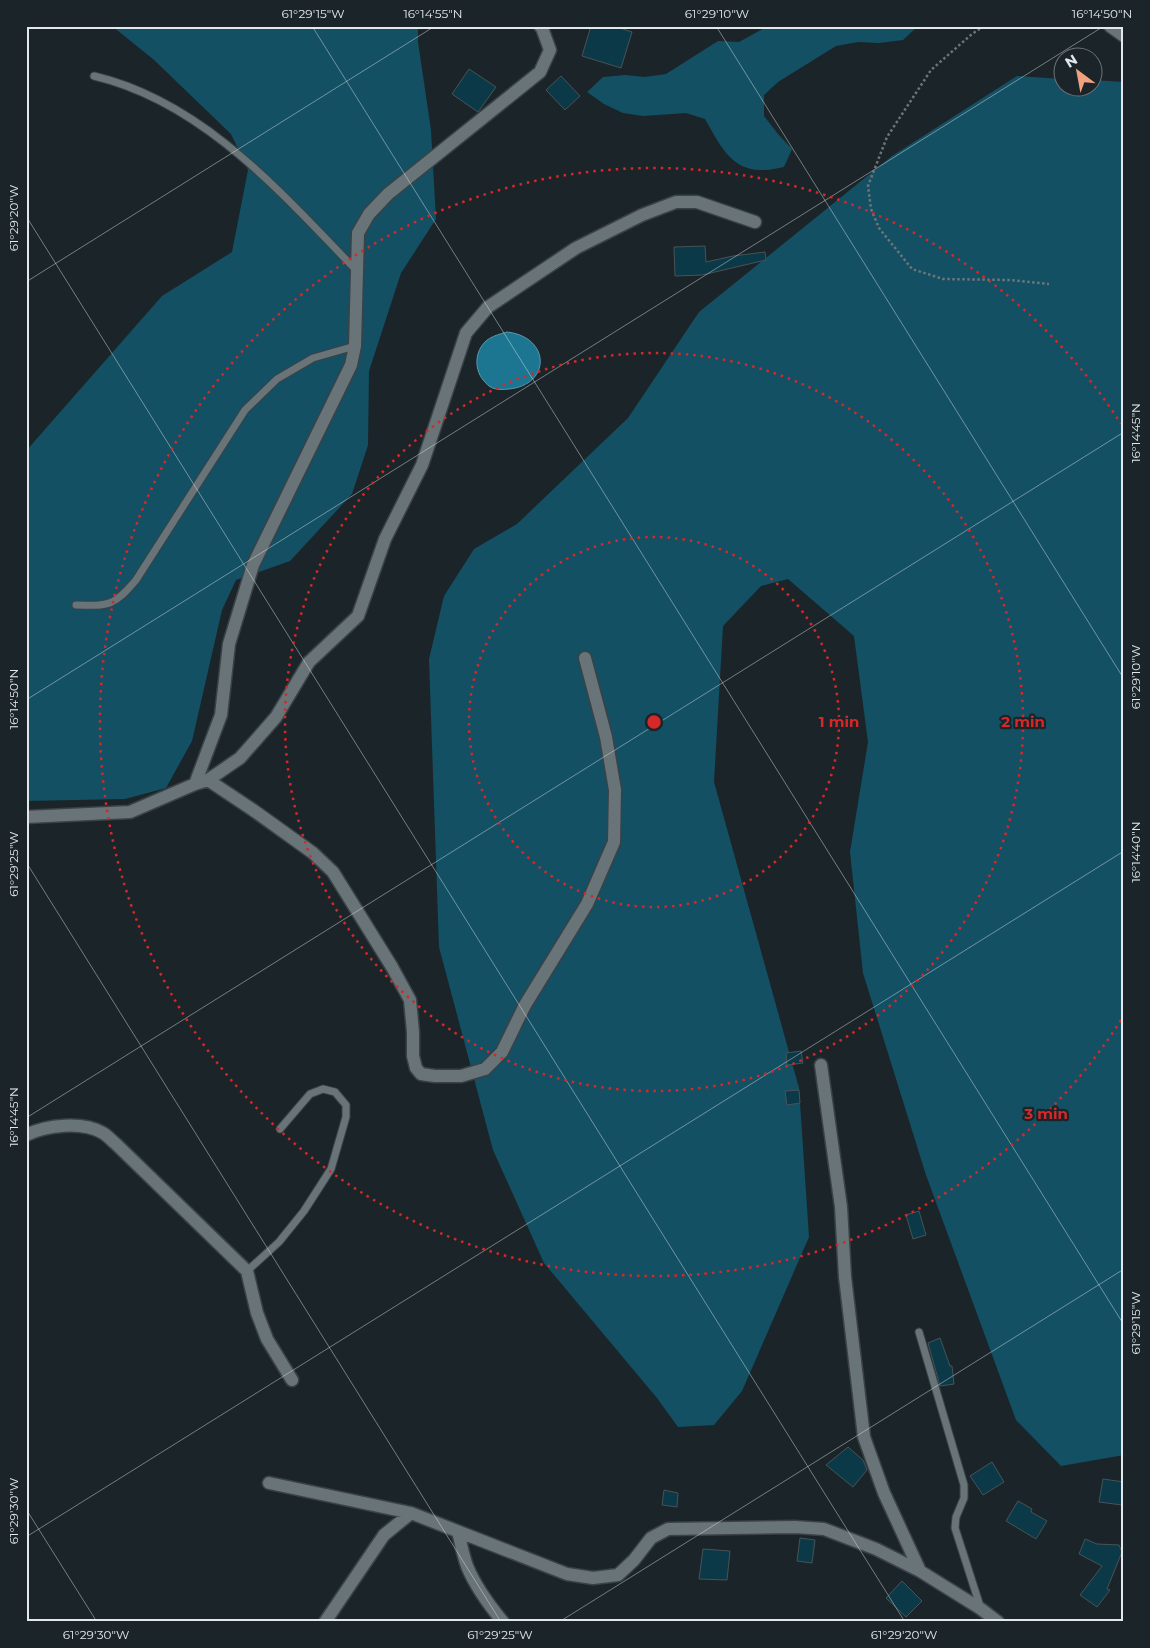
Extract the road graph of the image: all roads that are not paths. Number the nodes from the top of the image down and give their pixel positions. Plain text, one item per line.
1 (540, 26) edge
2 (1110, 26) edge
3 (1124, 36) edge
4 (94, 76) dead end
5 (755, 222) dead end
6 (357, 271) junction
7 (355, 346) junction
8 (76, 605) dead end
9 (585, 658) dead end
10 (208, 780) junction
11 (195, 784) junction
12 (26, 817) edge
13 (821, 1064) dead end
14 (280, 1130) dead end
15 (26, 1135) edge
16 (247, 1272) junction
17 (919, 1332) dead end
18 (292, 1380) dead end
19 (269, 1483) dead end
20 (411, 1513) junction
21 (458, 1532) junction
22 (920, 1571) junction
23 (981, 1609) junction
24 (325, 1622) edge
25 (503, 1622) edge
26 (998, 1622) edge

1 - 6 street
2 - 3 street
4 - 6 lane
5 - 10 street
6 - 7 street
7 - 8 lane
7 - 11 street
9 - 10 street
10 - 11 street
11 - 12 street
13 - 22 street
14 - 16 lane
15 - 16 street
16 - 18 street
17 - 23 lane
19 - 20 street
20 - 21 street
20 - 24 street
21 - 22 street
21 - 25 street
22 - 23 street
23 - 26 street

